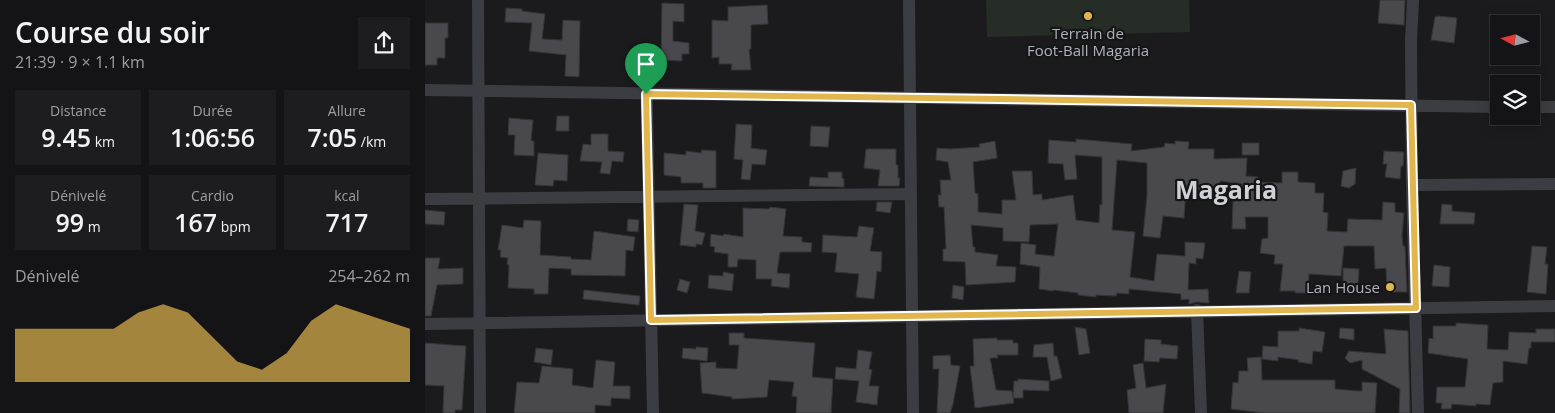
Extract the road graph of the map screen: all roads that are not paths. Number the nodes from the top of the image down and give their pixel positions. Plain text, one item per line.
1 (478, 0) edge
2 (909, 0) edge
3 (1413, 0) edge
4 (646, 64) dead end
5 (425, 90) edge
6 (479, 91) junction
7 (646, 94) junction
8 (910, 98) junction
9 (1411, 105) junction
10 (1490, 107) edge
11 (1540, 107) edge
12 (1555, 108) edge
13 (1555, 184) edge
14 (1412, 185) junction
15 (911, 194) junction
16 (649, 197) junction
17 (425, 199) edge
18 (479, 199) junction
19 (1555, 306) edge
20 (1416, 308) junction
21 (1197, 310) junction
22 (912, 316) junction
23 (651, 320) junction
24 (479, 323) junction
25 (425, 324) edge
26 (480, 413) edge
27 (653, 413) edge
28 (913, 413) edge
29 (1201, 413) edge
30 (1418, 413) edge

1 - 6 street
2 - 8 street
3 - 9 street
4 - 7 street
5 - 6 street
6 - 7 street
6 - 18 street
7 - 8 street
7 - 16 street
8 - 9 street
8 - 15 street
9 - 10 street
9 - 14 street
11 - 12 street
13 - 14 street
14 - 20 street
15 - 16 street
15 - 22 street
16 - 18 street
16 - 23 street
17 - 18 street
18 - 24 street
19 - 20 street
20 - 21 street
20 - 30 street
21 - 22 street
21 - 29 street
22 - 23 street
22 - 28 street
23 - 24 street
23 - 27 street
24 - 25 street
24 - 26 street

